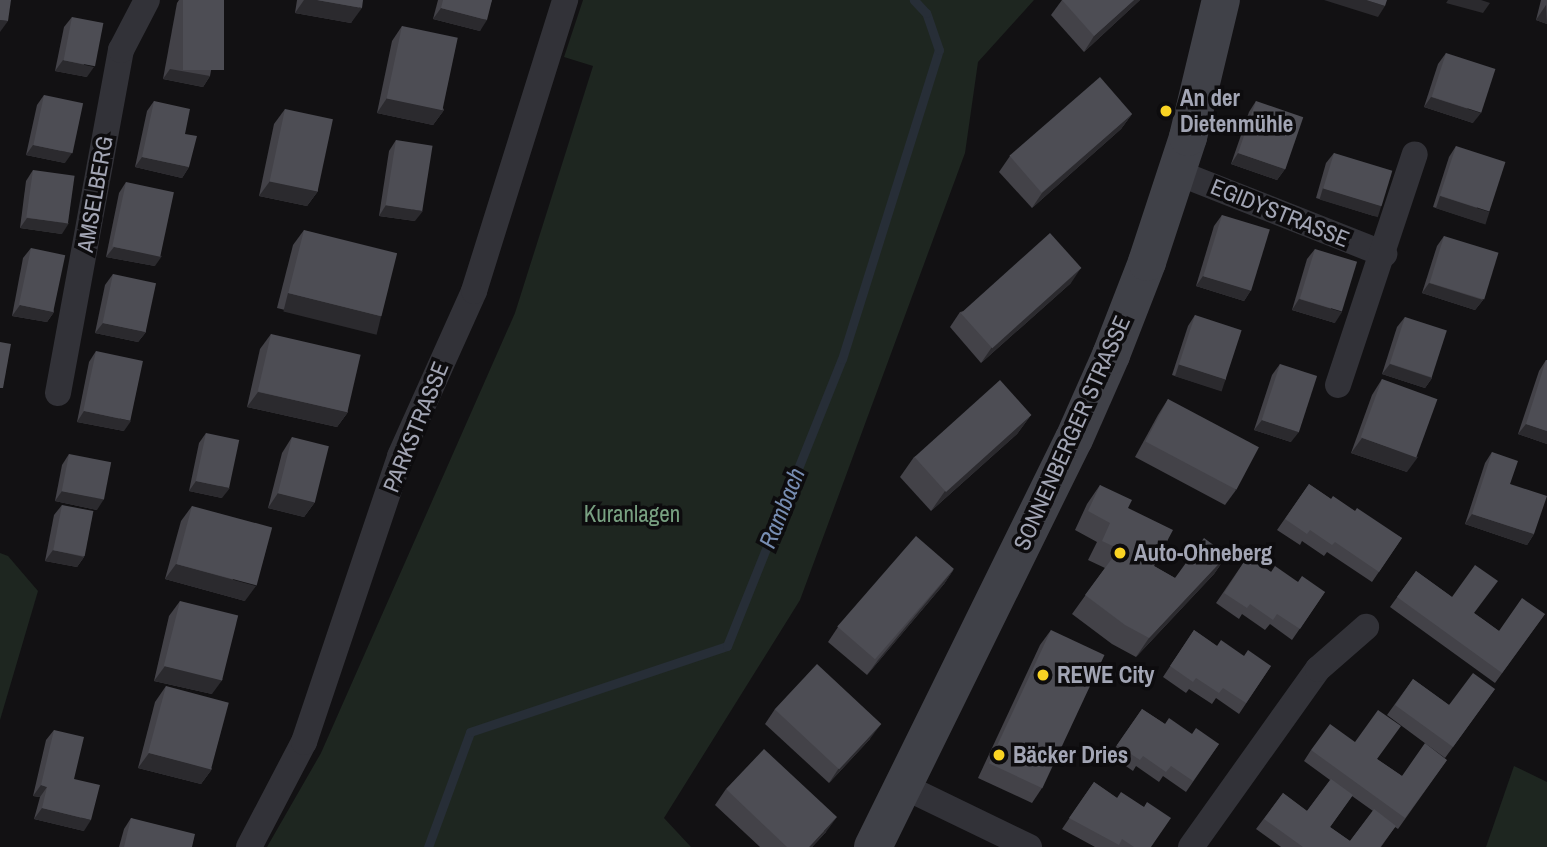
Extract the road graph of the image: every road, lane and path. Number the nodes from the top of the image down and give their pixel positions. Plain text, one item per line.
1 (146, 0) edge
2 (565, 0) edge
3 (1221, 0) edge
4 (1415, 155) dead end
5 (1177, 172) junction
6 (1384, 254) junction
7 (1338, 385) dead end
8 (58, 393) dead end
9 (1366, 627) dead end
10 (904, 786) junction
11 (248, 847) edge
12 (873, 847) edge
13 (1029, 847) edge
14 (1191, 847) edge

1 - 8 street, AMSELBERG
2 - 11 street, PARKSTRASSE
3 - 5 main road, SONNENBERGER STRASSE
4 - 6 street
5 - 6 street, EGIDYSTRASSE
5 - 10 main road, SONNENBERGER STRASSE
6 - 7 street
9 - 14 street
10 - 12 main road, SONNENBERGER STRASSE
10 - 13 street

